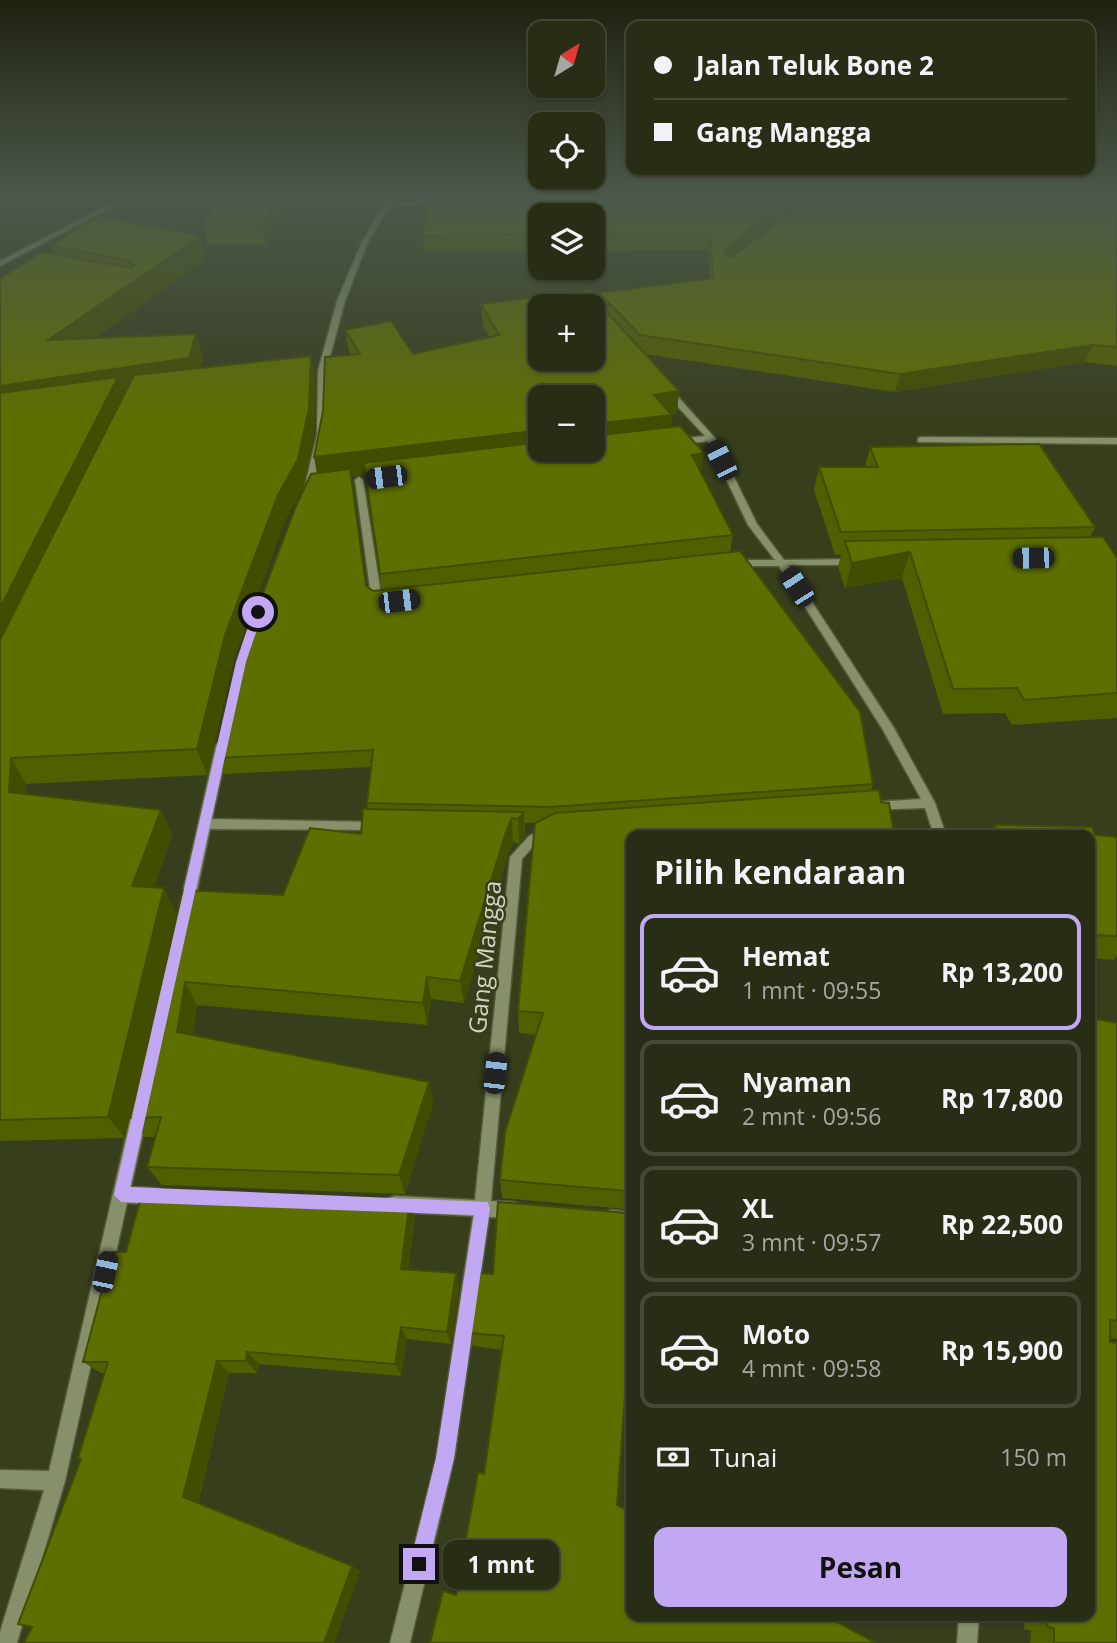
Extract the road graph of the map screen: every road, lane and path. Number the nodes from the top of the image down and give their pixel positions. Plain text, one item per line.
1 (354, 271) edge
2 (658, 380) edge
3 (711, 438) junction
4 (920, 440) dead end
5 (1117, 441) edge
6 (670, 443) edge
7 (373, 479) edge
8 (359, 480) junction
9 (347, 482) edge
10 (313, 489) edge
11 (866, 561) edge
12 (719, 562) edge
13 (782, 563) junction
14 (388, 602) edge
15 (226, 729) edge
16 (929, 803) junction
17 (859, 808) edge
18 (205, 824) junction
19 (385, 827) edge
20 (524, 830) dead end
21 (938, 830) edge
22 (184, 917) edge
23 (142, 1102) edge
24 (121, 1195) junction
25 (177, 1197) edge
26 (371, 1203) edge
27 (482, 1208) junction
28 (537, 1212) edge
29 (591, 1216) edge
30 (626, 1219) edge
31 (0, 1479) edge
32 (56, 1481) junction
33 (969, 1621) edge
34 (7, 1643) edge
35 (400, 1643) edge
36 (967, 1643) edge

1 - 10 street
2 - 3 street
3 - 6 street
3 - 13 street
4 - 5 street
7 - 8 street
8 - 9 street
8 - 14 street
11 - 13 street
12 - 13 street
13 - 16 street
15 - 18 street
16 - 17 street
16 - 21 street
18 - 19 street
18 - 22 street
20 - 27 street, Gang Mangga
23 - 24 street
24 - 25 street
24 - 32 street
26 - 27 street
27 - 28 street
27 - 35 street, Gang Mangga
29 - 30 street
31 - 32 street
32 - 34 street
33 - 36 street

